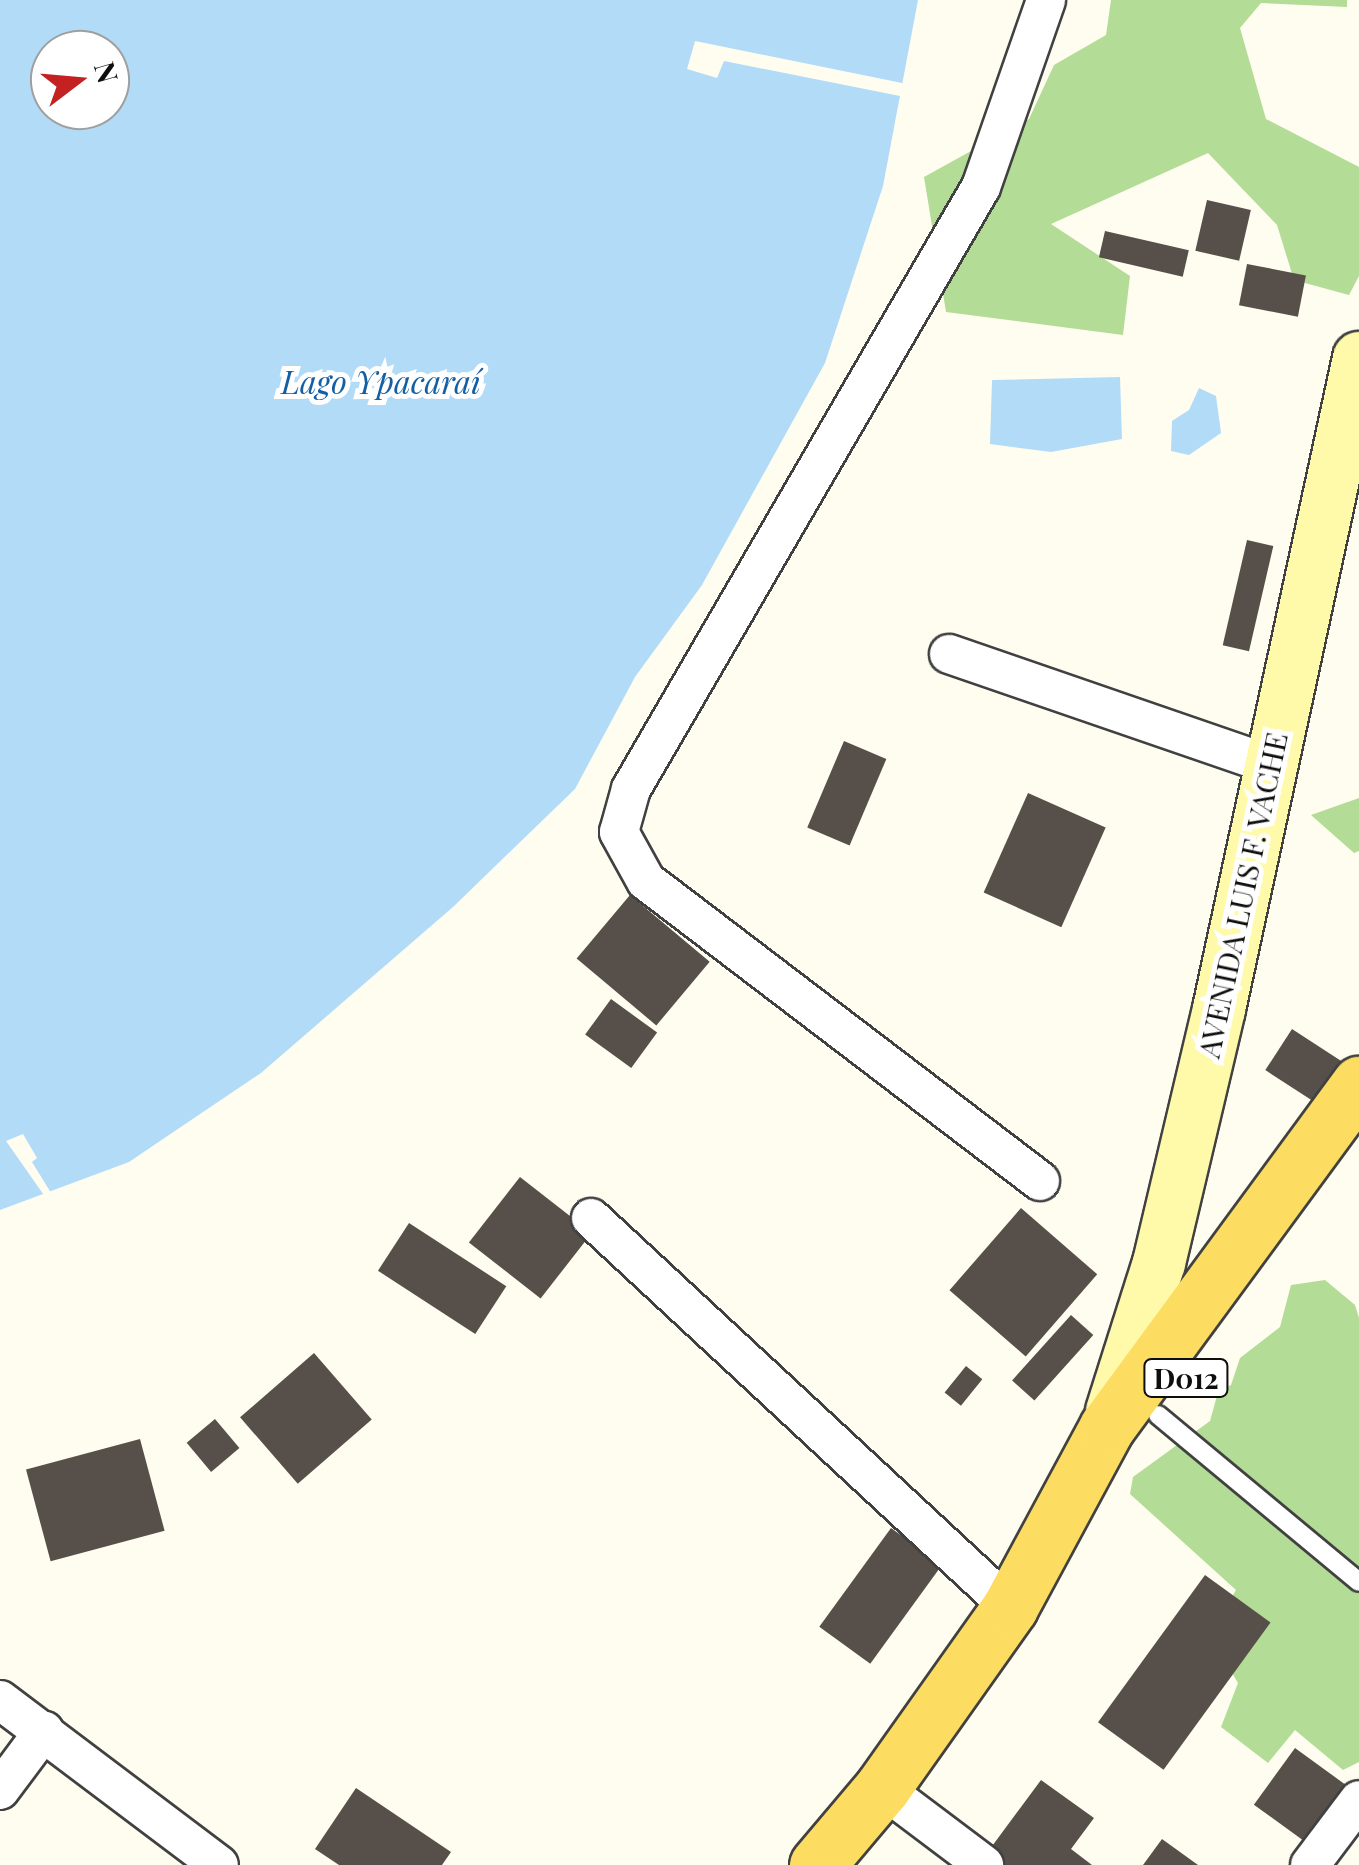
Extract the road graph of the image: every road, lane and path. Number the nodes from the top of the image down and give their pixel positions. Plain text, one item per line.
1 (1046, 0) edge
2 (1359, 358) edge
3 (949, 654) dead end
4 (1268, 764) junction
5 (1359, 1084) edge
6 (1359, 1148) edge
7 (1040, 1180) dead end
8 (591, 1218) dead end
9 (1132, 1421) junction
10 (1359, 1582) edge
11 (1010, 1607) junction
12 (0, 1700) edge
13 (44, 1731) junction
14 (882, 1788) junction
15 (0, 1790) edge
16 (1359, 1800) edge
17 (219, 1865) edge
18 (817, 1865) edge
19 (984, 1865) edge
20 (1310, 1865) edge

1 - 7 street
2 - 4 street, AVENIDA LUIS F. VACHE
3 - 4 street
4 - 9 street, AVENIDA LUIS F. VACHE
5 - 9 main road, D012
6 - 9 main road, D012
8 - 11 street
9 - 10 lane
9 - 11 main road, D012
11 - 14 main road, D012
12 - 13 street
13 - 15 street
13 - 17 street
14 - 18 main road, D012
14 - 19 street
16 - 20 street

